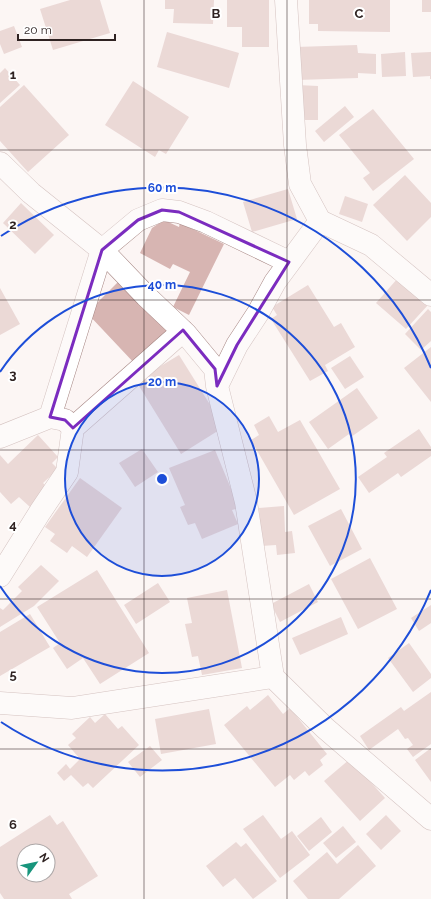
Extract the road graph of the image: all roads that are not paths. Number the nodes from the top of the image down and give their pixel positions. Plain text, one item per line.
1 (286, 0) edge
2 (0, 163) edge
3 (320, 222) junction
4 (102, 250) junction
5 (289, 262) junction
6 (431, 295) edge
7 (183, 331) junction
8 (218, 386) junction
9 (50, 417) junction
10 (73, 428) junction
11 (0, 437) edge
12 (0, 576) edge
13 (273, 676) junction
14 (0, 703) edge
15 (431, 819) edge

1 - 3 street
2 - 4 street
3 - 5 street
3 - 6 street
4 - 5 street
4 - 7 street
4 - 9 street
5 - 8 street
7 - 8 street
7 - 10 street
8 - 13 street
9 - 10 street
9 - 11 street
10 - 12 street
13 - 14 street
13 - 15 street

